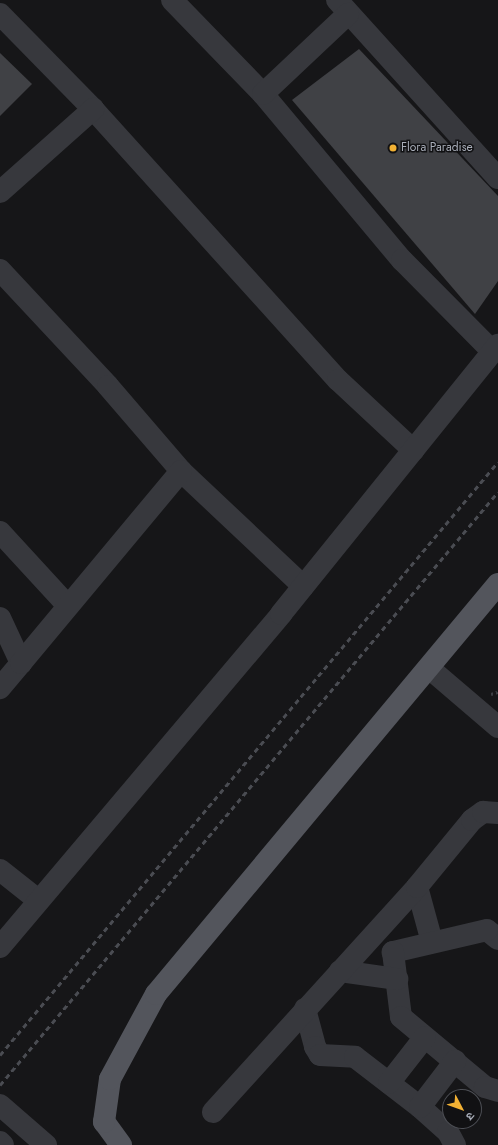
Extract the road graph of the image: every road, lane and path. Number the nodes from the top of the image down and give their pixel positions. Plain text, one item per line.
1 (172, 0) edge
2 (342, 7) edge
3 (0, 14) edge
4 (263, 94) junction
5 (93, 109) junction
6 (498, 178) edge
7 (0, 192) edge
8 (0, 270) edge
9 (495, 349) edge
10 (413, 450) junction
11 (181, 471) junction
12 (0, 532) edge
13 (498, 584) edge
14 (303, 586) junction
15 (68, 606) junction
16 (0, 618) edge
17 (21, 663) junction
18 (429, 668) junction
19 (0, 688) edge
20 (498, 727) edge
21 (498, 813) edge
22 (0, 870) edge
23 (416, 887) junction
24 (38, 900) junction
25 (385, 922) junction
26 (498, 939) edge
27 (432, 942) junction
28 (0, 947) edge
29 (393, 952) junction
30 (340, 971) junction
31 (397, 979) junction
32 (305, 1009) junction
33 (426, 1037) junction
34 (455, 1062) junction
35 (389, 1083) junction
36 (498, 1091) edge
37 (0, 1105) edge
38 (420, 1107) junction
39 (213, 1112) dead end
40 (0, 1142) edge
41 (112, 1142) edge
42 (3, 1145) edge
43 (46, 1145) edge
44 (455, 1145) edge

1 - 4 street
2 - 4 street
2 - 6 street
3 - 5 street
4 - 9 street
5 - 7 street
5 - 10 street
8 - 11 street
9 - 10 street
10 - 14 street
11 - 14 street
11 - 15 street
12 - 15 street
13 - 18 main road
14 - 24 street
15 - 17 street
16 - 17 street
17 - 19 street
18 - 20 street
18 - 41 main road
21 - 23 street
22 - 24 street
23 - 25 street
23 - 27 street
24 - 28 street
25 - 29 street
25 - 30 street
26 - 27 street
27 - 29 street
29 - 31 street
30 - 31 street
30 - 32 street
31 - 33 street
32 - 35 street
32 - 39 street
33 - 34 street
33 - 35 street
34 - 36 street
34 - 38 street
35 - 38 street
37 - 43 street
38 - 44 street
40 - 42 street

